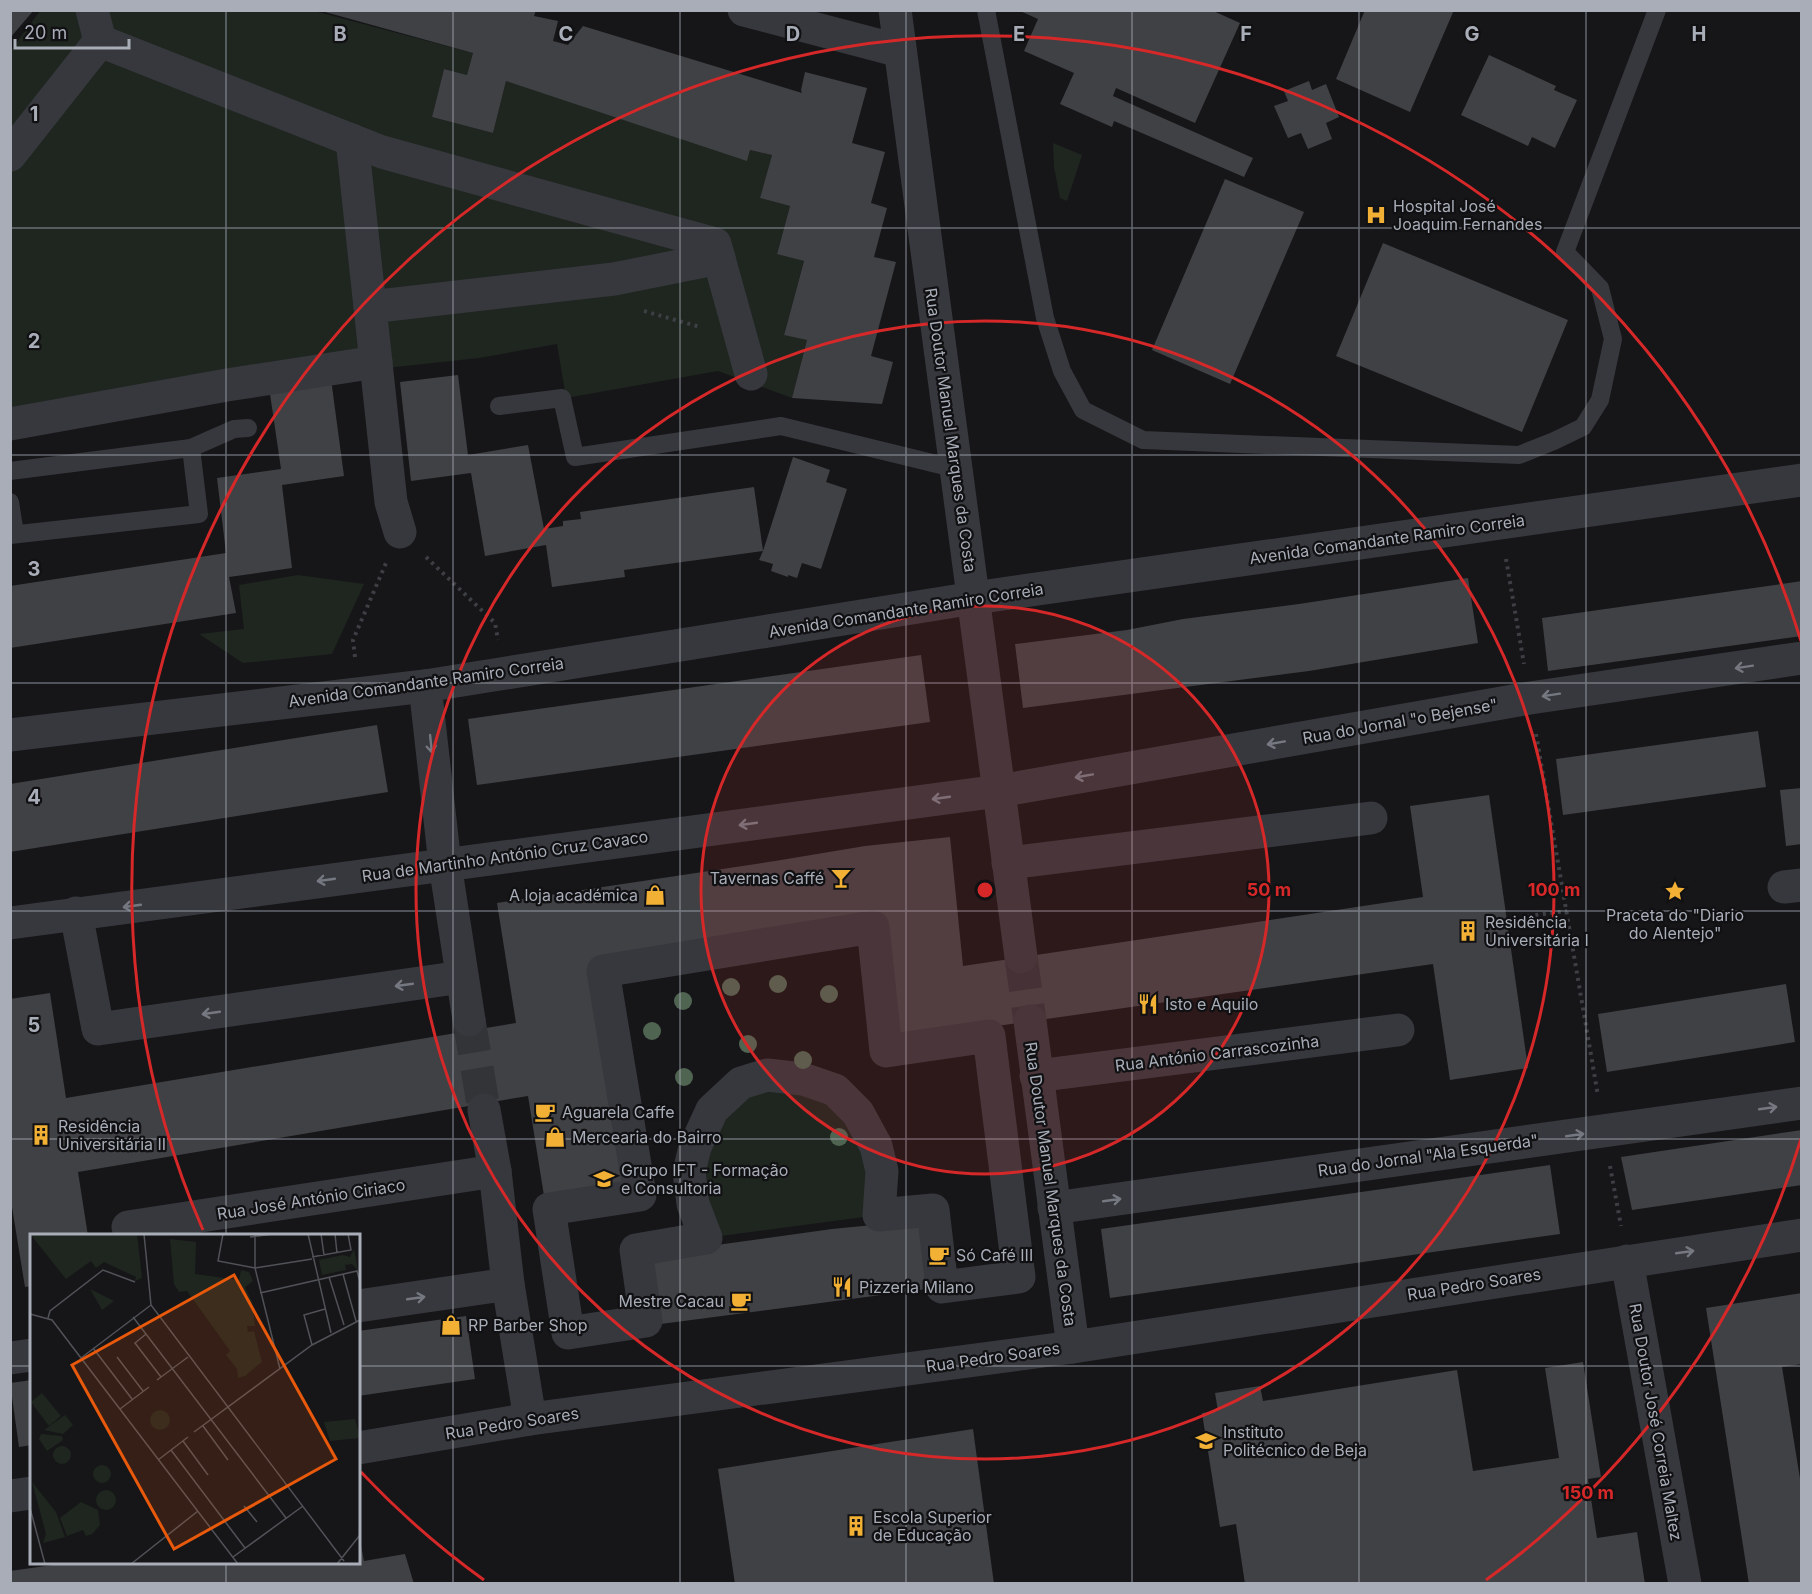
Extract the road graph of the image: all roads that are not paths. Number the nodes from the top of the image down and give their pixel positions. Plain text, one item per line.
1 (744, 10) edge
2 (895, 10) edge
3 (986, 10) edge
4 (1657, 10) edge
5 (96, 26) edge
6 (900, 51) junction
7 (352, 140) junction
8 (10, 155) edge
9 (719, 258) junction
10 (370, 307) junction
11 (376, 362) junction
12 (751, 374) dead end
13 (499, 406) dead end
14 (10, 424) edge
15 (248, 428) dead end
16 (190, 448) junction
17 (957, 469) junction
18 (10, 471) edge
19 (1802, 480) edge
20 (10, 502) edge
21 (400, 532) road end
22 (13, 534) edge
23 (974, 598) junction
24 (1802, 658) edge
25 (425, 686) junction
26 (10, 735) edge
27 (999, 791) junction
28 (1371, 818) dead end
29 (1008, 863) junction
30 (445, 864) junction
31 (76, 913) junction
32 (10, 923) edge
33 (1021, 957) tunnel mouth
34 (462, 977) junction
35 (469, 1020) tunnel mouth
36 (1029, 1021) tunnel mouth
37 (1398, 1030) dead end
38 (1036, 1076) junction
39 (1802, 1103) edge
40 (484, 1110) tunnel mouth
41 (495, 1171) junction
42 (1054, 1208) junction
43 (128, 1227) dead end
44 (1802, 1235) edge
45 (706, 1238) joint
46 (1627, 1261) junction
47 (508, 1284) junction
48 (360, 1306) edge
49 (1073, 1347) junction
50 (30, 1355) edge
51 (10, 1358) edge
52 (530, 1419) junction
53 (360, 1448) edge
54 (30, 1493) edge
55 (10, 1496) edge
56 (1685, 1584) edge

1 - 6 street
2 - 6 street, Rua Doutor Manuel Marques da Costa
3 - 4 lane
5 - 7 street
5 - 8 street
6 - 17 street, Rua Doutor Manuel Marques da Costa
7 - 9 street
7 - 10 street
9 - 10 street
9 - 12 street
10 - 11 street
11 - 14 street
11 - 21 street
13 - 17 lane
15 - 16 lane
16 - 18 lane
16 - 22 lane
17 - 23 street, Rua Doutor Manuel Marques da Costa
19 - 23 street, Avenida Comandante Ramiro Correia
20 - 22 lane
23 - 25 street, Avenida Comandante Ramiro Correia
23 - 27 street, Rua Doutor Manuel Marques da Costa
24 -> 27 street, Rua do Jornal "o Bejense"
25 - 26 street, Avenida Comandante Ramiro Correia
25 -> 30 street
27 - 29 street, Rua Doutor Manuel Marques da Costa
27 -> 30 street, Rua de Martinho António Cruz Cavaco
28 - 29 street
29 - 33 street, Rua Doutor Manuel Marques da Costa
30 -> 31 street, Rua de Martinho António Cruz Cavaco
30 - 34 street
31 - 32 street, Rua de Martinho António Cruz Cavaco
34 -> 31 street
34 - 35 street
36 - 38 street, Rua Doutor Manuel Marques da Costa
37 - 38 street, Rua António Carrascozinha
38 - 42 street, Rua Doutor Manuel Marques da Costa
42 -> 39 street, Rua do Jornal "Ala Esquerda"
40 - 41 street
41 - 43 street, Rua José António Ciriaco
41 - 47 street
42 - 49 street, Rua Doutor Manuel Marques da Costa
46 -> 44 street, Rua Pedro Soares
45 - 45 street
46 - 49 street, Rua Pedro Soares
46 - 56 street, Rua Doutor José Correia Maltez
48 -> 47 street
47 - 52 street
49 - 52 street, Rua Pedro Soares
50 - 51 street
52 - 53 street, Rua Pedro Soares
54 - 55 street

